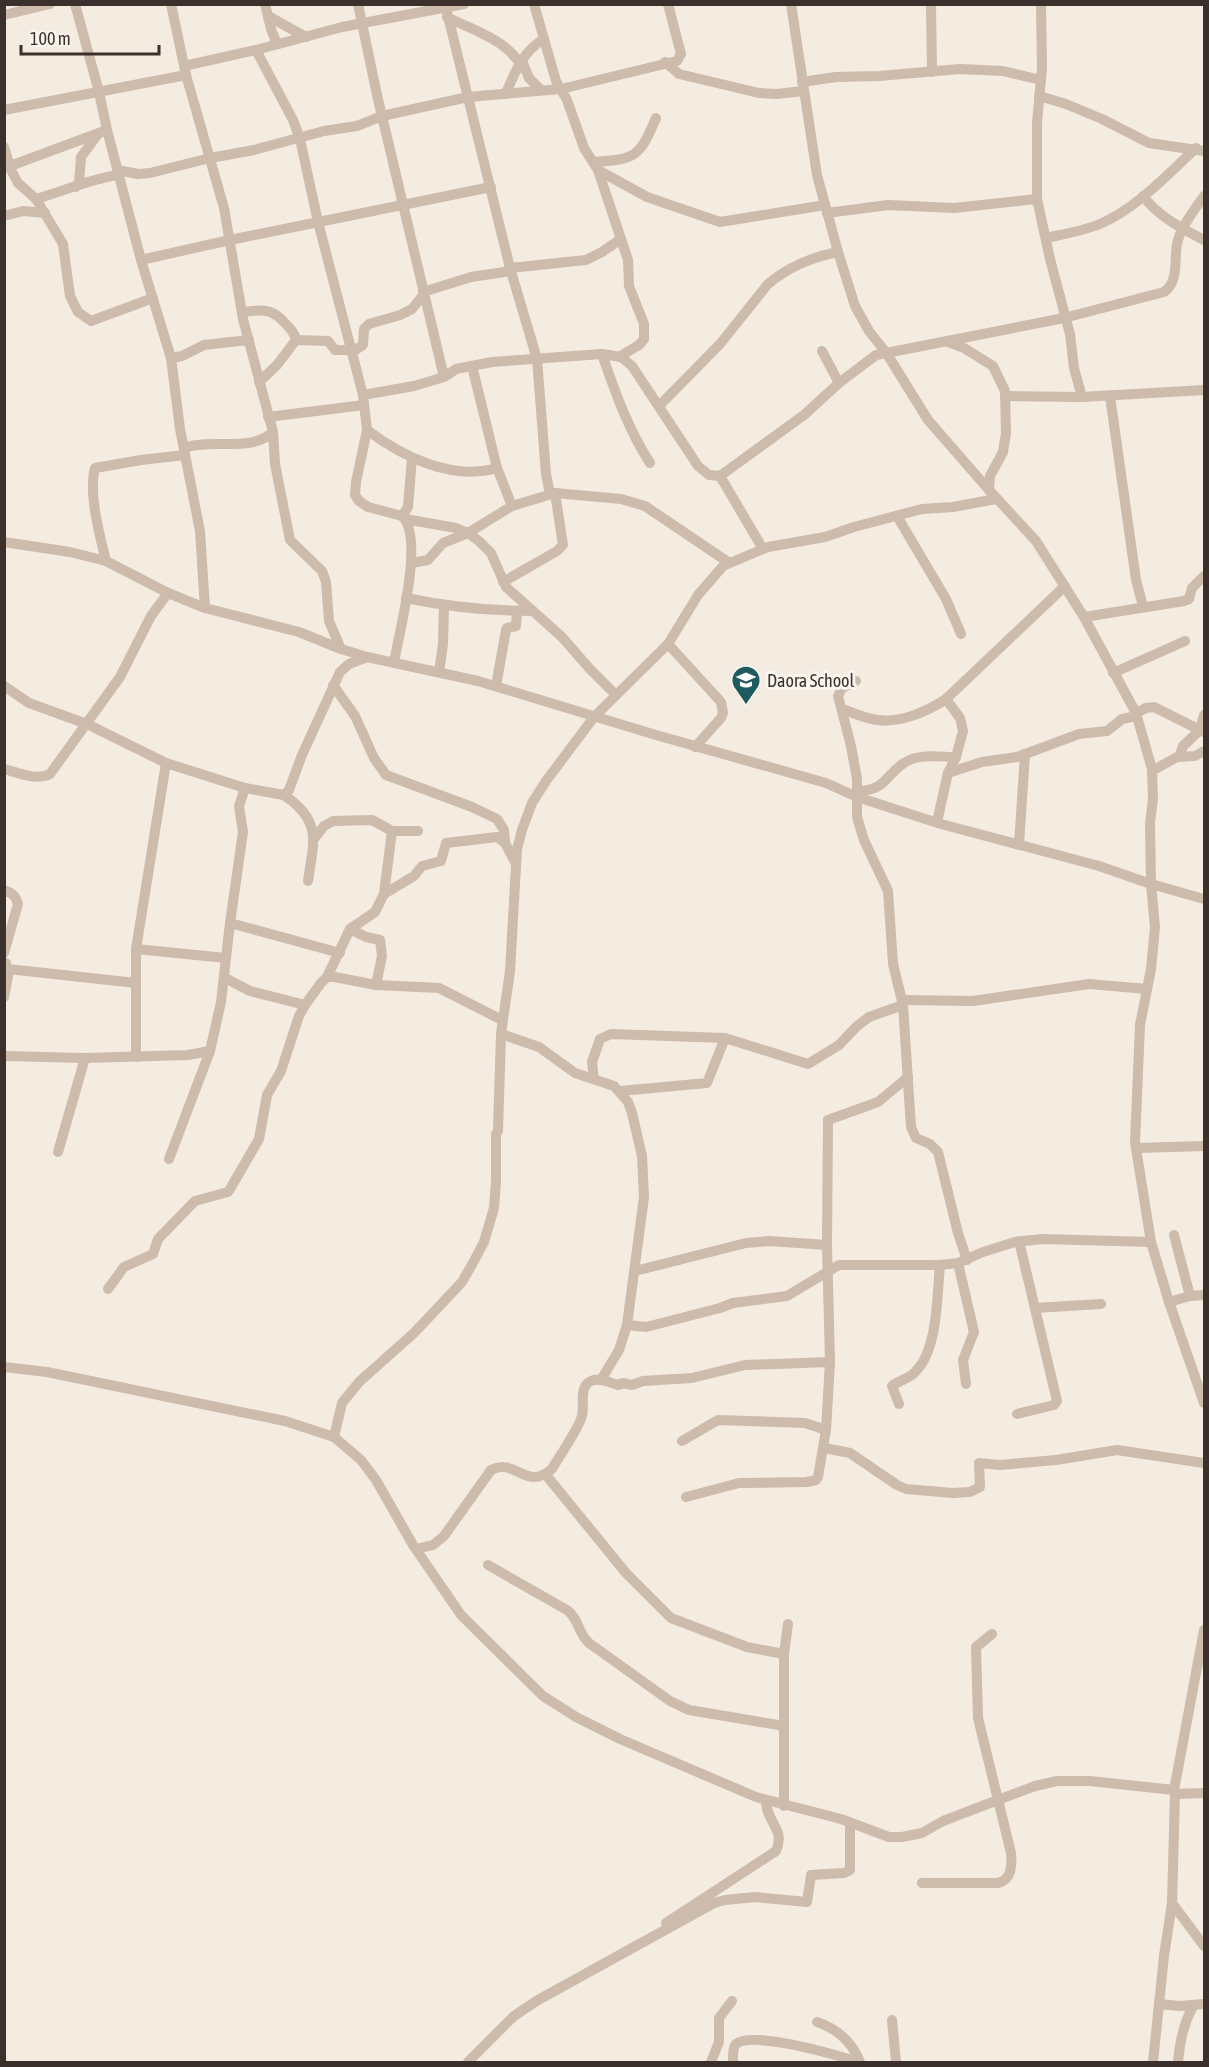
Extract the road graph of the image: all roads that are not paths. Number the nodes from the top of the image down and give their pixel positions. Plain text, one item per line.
1 (50, 4) edge
2 (75, 4) edge
3 (171, 4) edge
4 (266, 4) edge
5 (358, 4) edge
6 (464, 4) edge
7 (534, 4) edge
8 (668, 4) edge
9 (791, 4) edge
10 (931, 4) edge
11 (1041, 4) edge
12 (446, 10) edge
13 (4, 15) edge
14 (268, 16) junction
15 (362, 24) junction
16 (306, 37) junction
17 (544, 39) junction
18 (277, 44) junction
19 (256, 50) junction
20 (665, 62) junction
21 (521, 63) junction
22 (185, 70) junction
23 (932, 72) junction
24 (1041, 80) junction
25 (803, 86) junction
26 (561, 89) junction
27 (541, 90) junction
28 (99, 92) junction
29 (506, 93) junction
30 (1039, 96) junction
31 (468, 97) junction
32 (4, 110) edge
33 (382, 116) junction
34 (656, 118) dead end
35 (102, 132) junction
36 (300, 139) junction
37 (4, 147) edge
38 (1200, 150) edge
39 (210, 158) junction
40 (8, 166) edge
41 (596, 166) junction
42 (117, 172) junction
43 (490, 187) junction
44 (76, 188) junction
45 (1143, 196) junction
46 (1204, 196) edge
47 (36, 199) junction
48 (1037, 199) junction
49 (404, 204) junction
50 (826, 209) junction
51 (45, 213) junction
52 (4, 216) edge
53 (318, 222) junction
54 (1184, 228) junction
55 (1046, 238) junction
56 (621, 239) junction
57 (231, 240) junction
58 (1204, 240) edge
59 (838, 252) junction
60 (141, 260) junction
61 (510, 270) junction
62 (423, 293) junction
63 (153, 298) junction
64 (242, 312) junction
65 (1064, 318) junction
66 (249, 340) junction
67 (296, 340) junction
68 (942, 341) junction
69 (352, 351) junction
70 (822, 351) dead end
71 (602, 354) junction
72 (887, 354) junction
73 (619, 357) junction
74 (171, 358) junction
75 (537, 358) junction
76 (472, 366) junction
77 (444, 377) junction
78 (260, 382) junction
79 (839, 383) junction
80 (1204, 390) edge
81 (1005, 396) junction
82 (1110, 396) junction
83 (1082, 397) junction
84 (363, 400) junction
85 (659, 406) junction
86 (268, 417) junction
87 (367, 430) junction
88 (273, 432) junction
89 (185, 452) junction
90 (412, 458) junction
91 (650, 463) dead end
92 (497, 468) junction
93 (720, 476) junction
94 (552, 493) junction
95 (993, 494) junction
96 (512, 506) junction
97 (897, 516) junction
98 (404, 518) junction
99 (468, 533) junction
100 (4, 542) edge
101 (763, 549) junction
102 (106, 561) junction
103 (412, 562) junction
104 (728, 562) junction
105 (1204, 576) edge
106 (503, 582) junction
107 (1065, 586) junction
108 (168, 593) junction
109 (406, 598) junction
110 (444, 606) junction
111 (1143, 606) junction
112 (205, 608) junction
113 (517, 611) junction
114 (532, 611) junction
115 (1084, 617) junction
116 (961, 634) dead end
117 (1185, 641) dead end
118 (668, 644) junction
119 (341, 649) junction
120 (367, 657) junction
121 (394, 663) junction
122 (439, 672) junction
123 (1113, 673) junction
124 (856, 681) dead end
125 (333, 685) junction
126 (4, 686) edge
127 (496, 686) junction
128 (616, 695) junction
129 (946, 699) junction
130 (842, 709) junction
131 (1136, 714) junction
132 (1204, 715) edge
133 (594, 717) junction
134 (87, 724) junction
135 (1202, 731) edge
136 (695, 747) junction
137 (1204, 751) edge
138 (1025, 754) junction
139 (956, 757) junction
140 (1179, 757) junction
141 (166, 763) junction
142 (4, 769) edge
143 (1152, 771) junction
144 (948, 773) junction
145 (245, 788) junction
146 (857, 794) junction
147 (284, 795) junction
148 (937, 822) junction
149 (392, 831) junction
150 (418, 831) dead end
151 (314, 839) junction
152 (505, 843) junction
153 (1019, 845) junction
154 (516, 862) junction
155 (308, 881) dead end
156 (1151, 884) junction
157 (4, 890) edge
158 (384, 894) junction
159 (1204, 899) edge
160 (230, 922) junction
161 (350, 928) junction
162 (136, 949) junction
163 (4, 953) edge
164 (340, 953) junction
165 (226, 958) junction
166 (8, 969) junction
167 (327, 977) junction
168 (225, 978) junction
169 (136, 983) junction
170 (376, 985) junction
171 (1147, 989) junction
172 (4, 997) edge
173 (902, 1003) junction
174 (305, 1005) junction
175 (502, 1020) junction
176 (501, 1034) junction
177 (725, 1038) junction
178 (210, 1051) junction
179 (4, 1056) edge
180 (136, 1057) junction
181 (85, 1058) junction
182 (908, 1077) junction
183 (594, 1079) junction
184 (620, 1091) junction
185 (1204, 1146) edge
186 (1136, 1148) junction
187 (58, 1152) dead end
188 (169, 1160) dead end
189 (1174, 1235) dead end
190 (1019, 1242) junction
191 (1151, 1242) junction
192 (827, 1245) junction
193 (963, 1261) junction
194 (940, 1265) junction
195 (635, 1271) junction
196 (828, 1272) junction
197 (108, 1289) dead end
198 (1204, 1295) edge
199 (1190, 1296) junction
200 (1169, 1302) junction
201 (1101, 1304) dead end
202 (1035, 1308) junction
203 (627, 1325) junction
204 (830, 1362) junction
205 (4, 1366) edge
206 (601, 1380) junction
207 (966, 1384) dead end
208 (1204, 1403) edge
209 (899, 1404) dead end
210 (1017, 1414) dead end
211 (826, 1430) junction
212 (334, 1437) junction
213 (682, 1441) dead end
214 (824, 1448) junction
215 (1204, 1463) edge
216 (546, 1475) junction
217 (686, 1497) dead end
218 (416, 1549) junction
219 (488, 1565) dead end
220 (788, 1624) dead end
221 (1204, 1630) edge
222 (992, 1634) dead end
223 (784, 1654) junction
224 (784, 1726) junction
225 (1174, 1792) junction
226 (1204, 1793) edge
227 (766, 1800) junction
228 (999, 1800) junction
229 (784, 1806) junction
230 (850, 1823) junction
231 (922, 1883) dead end
232 (1172, 1903) junction
233 (1204, 1946) edge
234 (732, 2001) dead end
235 (1159, 2004) junction
236 (1199, 2005) edge
237 (892, 2020) dead end
238 (817, 2022) dead end
239 (461, 2062) edge
240 (468, 2062) edge
241 (711, 2062) edge
242 (733, 2062) edge
243 (858, 2062) edge
244 (896, 2062) edge
245 (1153, 2062) edge
246 (1178, 2062) edge

1 - 13 street
2 - 28 street
3 - 22 street
4 - 14 street
5 - 15 street
6 - 12 street
7 - 17 street
8 - 20 street
9 - 25 street
10 - 23 street
11 - 24 street
12 - 15 street
12 - 21 street
12 - 31 street
14 - 16 street
14 - 18 street
15 - 16 street
15 - 33 street
16 - 18 street
17 - 21 street
17 - 26 street
18 - 19 street
19 - 22 street
19 - 36 street
20 - 25 street
20 - 26 street
21 - 27 street
21 - 29 street
22 - 28 street
22 - 39 street
23 - 24 street
23 - 25 street
24 - 30 street
25 - 50 street
26 - 27 street
26 - 41 street
27 - 29 street
28 - 32 street
28 - 35 street
29 - 31 street
30 - 38 street
30 - 48 street
31 - 33 street
31 - 43 street
33 - 36 street
33 - 49 street
34 - 41 street
35 - 40 street
35 - 42 street
35 - 44 street
36 - 39 street
36 - 53 street
37 - 40 street
38 - 45 street
39 - 42 street
39 - 57 street
40 - 47 street
41 - 50 street
41 - 56 street
42 - 44 street
42 - 60 street
43 - 49 street
43 - 61 street
44 - 47 street
45 - 54 street
45 - 55 street
46 - 54 street
47 - 51 street
48 - 50 street
48 - 55 street
49 - 53 street
49 - 62 street
50 - 59 street
51 - 52 street
51 - 63 street
53 - 57 street
53 - 69 street
54 - 58 street
54 - 65 street
55 - 65 street
56 - 61 street
56 - 73 street
57 - 60 street
57 - 64 street
59 - 72 street
59 - 85 street
60 - 63 street
61 - 62 street
61 - 75 street
62 - 69 street
62 - 77 street
63 - 74 street
64 - 66 street
64 - 67 street
65 - 68 street
65 - 83 street
66 - 74 street
66 - 78 street
67 - 69 street
67 - 78 street
68 - 72 street
68 - 81 street
69 - 84 street
70 - 79 street
71 - 73 street
71 - 75 street
71 - 91 street
72 - 79 street
72 - 95 street
73 - 85 street
74 - 89 street
75 - 76 street
75 - 94 street
76 - 77 street
76 - 92 street
77 - 84 street
78 - 86 street
79 - 93 street
80 - 82 street
81 - 83 street
81 - 95 street
82 - 83 street
82 - 111 street
84 - 86 street
84 - 87 street
85 - 93 street
86 - 88 street
87 - 90 street
87 - 98 street
88 - 89 street
88 - 119 street
89 - 102 street
89 - 112 street
90 - 92 street
90 - 98 street
92 - 96 street
93 - 101 street
94 - 96 street
94 - 104 street
94 - 106 street
95 - 97 street
95 - 107 street
96 - 99 street
97 - 101 street
97 - 116 street
98 - 99 street
98 - 103 street
99 - 103 street
99 - 106 street
100 - 102 street
101 - 104 street
102 - 108 street
103 - 109 street
104 - 118 street
105 - 111 street
106 - 114 street
107 - 115 street
107 - 129 street
108 - 112 street
108 - 134 street
109 - 110 street
109 - 121 street
110 - 113 street
110 - 122 street
111 - 115 street
112 - 119 street
113 - 114 street
113 - 127 street
114 - 128 street
115 - 123 street
117 - 123 street
118 - 128 street
118 - 136 street
119 - 120 street
120 - 121 street
120 - 125 street
121 - 122 street
122 - 127 street
123 - 131 street
124 - 130 street
125 - 147 street
125 - 152 street
126 - 134 street
127 - 133 street
128 - 133 street
129 - 130 street
129 - 139 street
130 - 146 street
131 - 135 street
131 - 138 street
131 - 143 street
132 - 135 street
133 - 136 street
133 - 154 street
134 - 141 street
134 - 142 street
135 - 140 street
136 - 146 street
137 - 140 street
138 - 144 street
138 - 153 street
139 - 144 street
139 - 146 street
140 - 143 street
141 - 145 street
141 - 162 street
143 - 156 street
144 - 148 street
145 - 147 street
145 - 160 street
146 - 148 street
146 - 173 street
147 - 151 street
148 - 153 street
149 - 150 street
149 - 151 street
149 - 158 street
151 - 155 street
152 - 154 street
152 - 158 street
153 - 156 street
154 - 175 street
156 - 159 street
156 - 171 street
157 - 163 street
158 - 161 street
160 - 164 street
160 - 165 street
161 - 164 street
161 - 170 street
162 - 165 street
162 - 169 street
163 - 166 street
164 - 167 street
165 - 168 street
166 - 169 street
166 - 172 street
167 - 170 street
167 - 174 street
168 - 174 street
168 - 178 street
169 - 180 street
170 - 175 street
171 - 173 street
171 - 186 street
173 - 177 street
173 - 182 street
174 - 197 street
175 - 176 street
176 - 183 street
176 - 212 street
177 - 183 street
177 - 184 street
178 - 180 street
178 - 188 street
179 - 181 street
180 - 181 street
181 - 187 street
182 - 192 street
182 - 193 street
183 - 184 street
184 - 195 street
185 - 186 street
186 - 191 street
189 - 199 street
190 - 191 street
190 - 193 street
190 - 202 street
191 - 200 street
192 - 195 street
192 - 196 street
193 - 194 street
193 - 207 street
194 - 196 street
194 - 209 street
195 - 203 street
196 - 203 street
196 - 204 street
198 - 199 street
199 - 200 street
200 - 208 street
201 - 202 street
202 - 210 street
203 - 206 street
204 - 206 street
204 - 211 street
205 - 212 street
206 - 216 street
211 - 213 street
211 - 214 street
212 - 218 street
214 - 215 street
214 - 217 street
216 - 218 street
216 - 223 street
218 - 227 street
219 - 224 street
220 - 223 street
221 - 225 street
222 - 228 street
223 - 224 street
224 - 229 street
225 - 226 street
225 - 228 street
225 - 232 street
227 - 229 street
227 - 239 street
228 - 230 street
228 - 231 street
229 - 230 street
230 - 240 street
232 - 233 street
232 - 235 street
234 - 241 street
235 - 236 street
235 - 245 street
236 - 246 street
237 - 244 street
238 - 243 street
242 - 243 street

